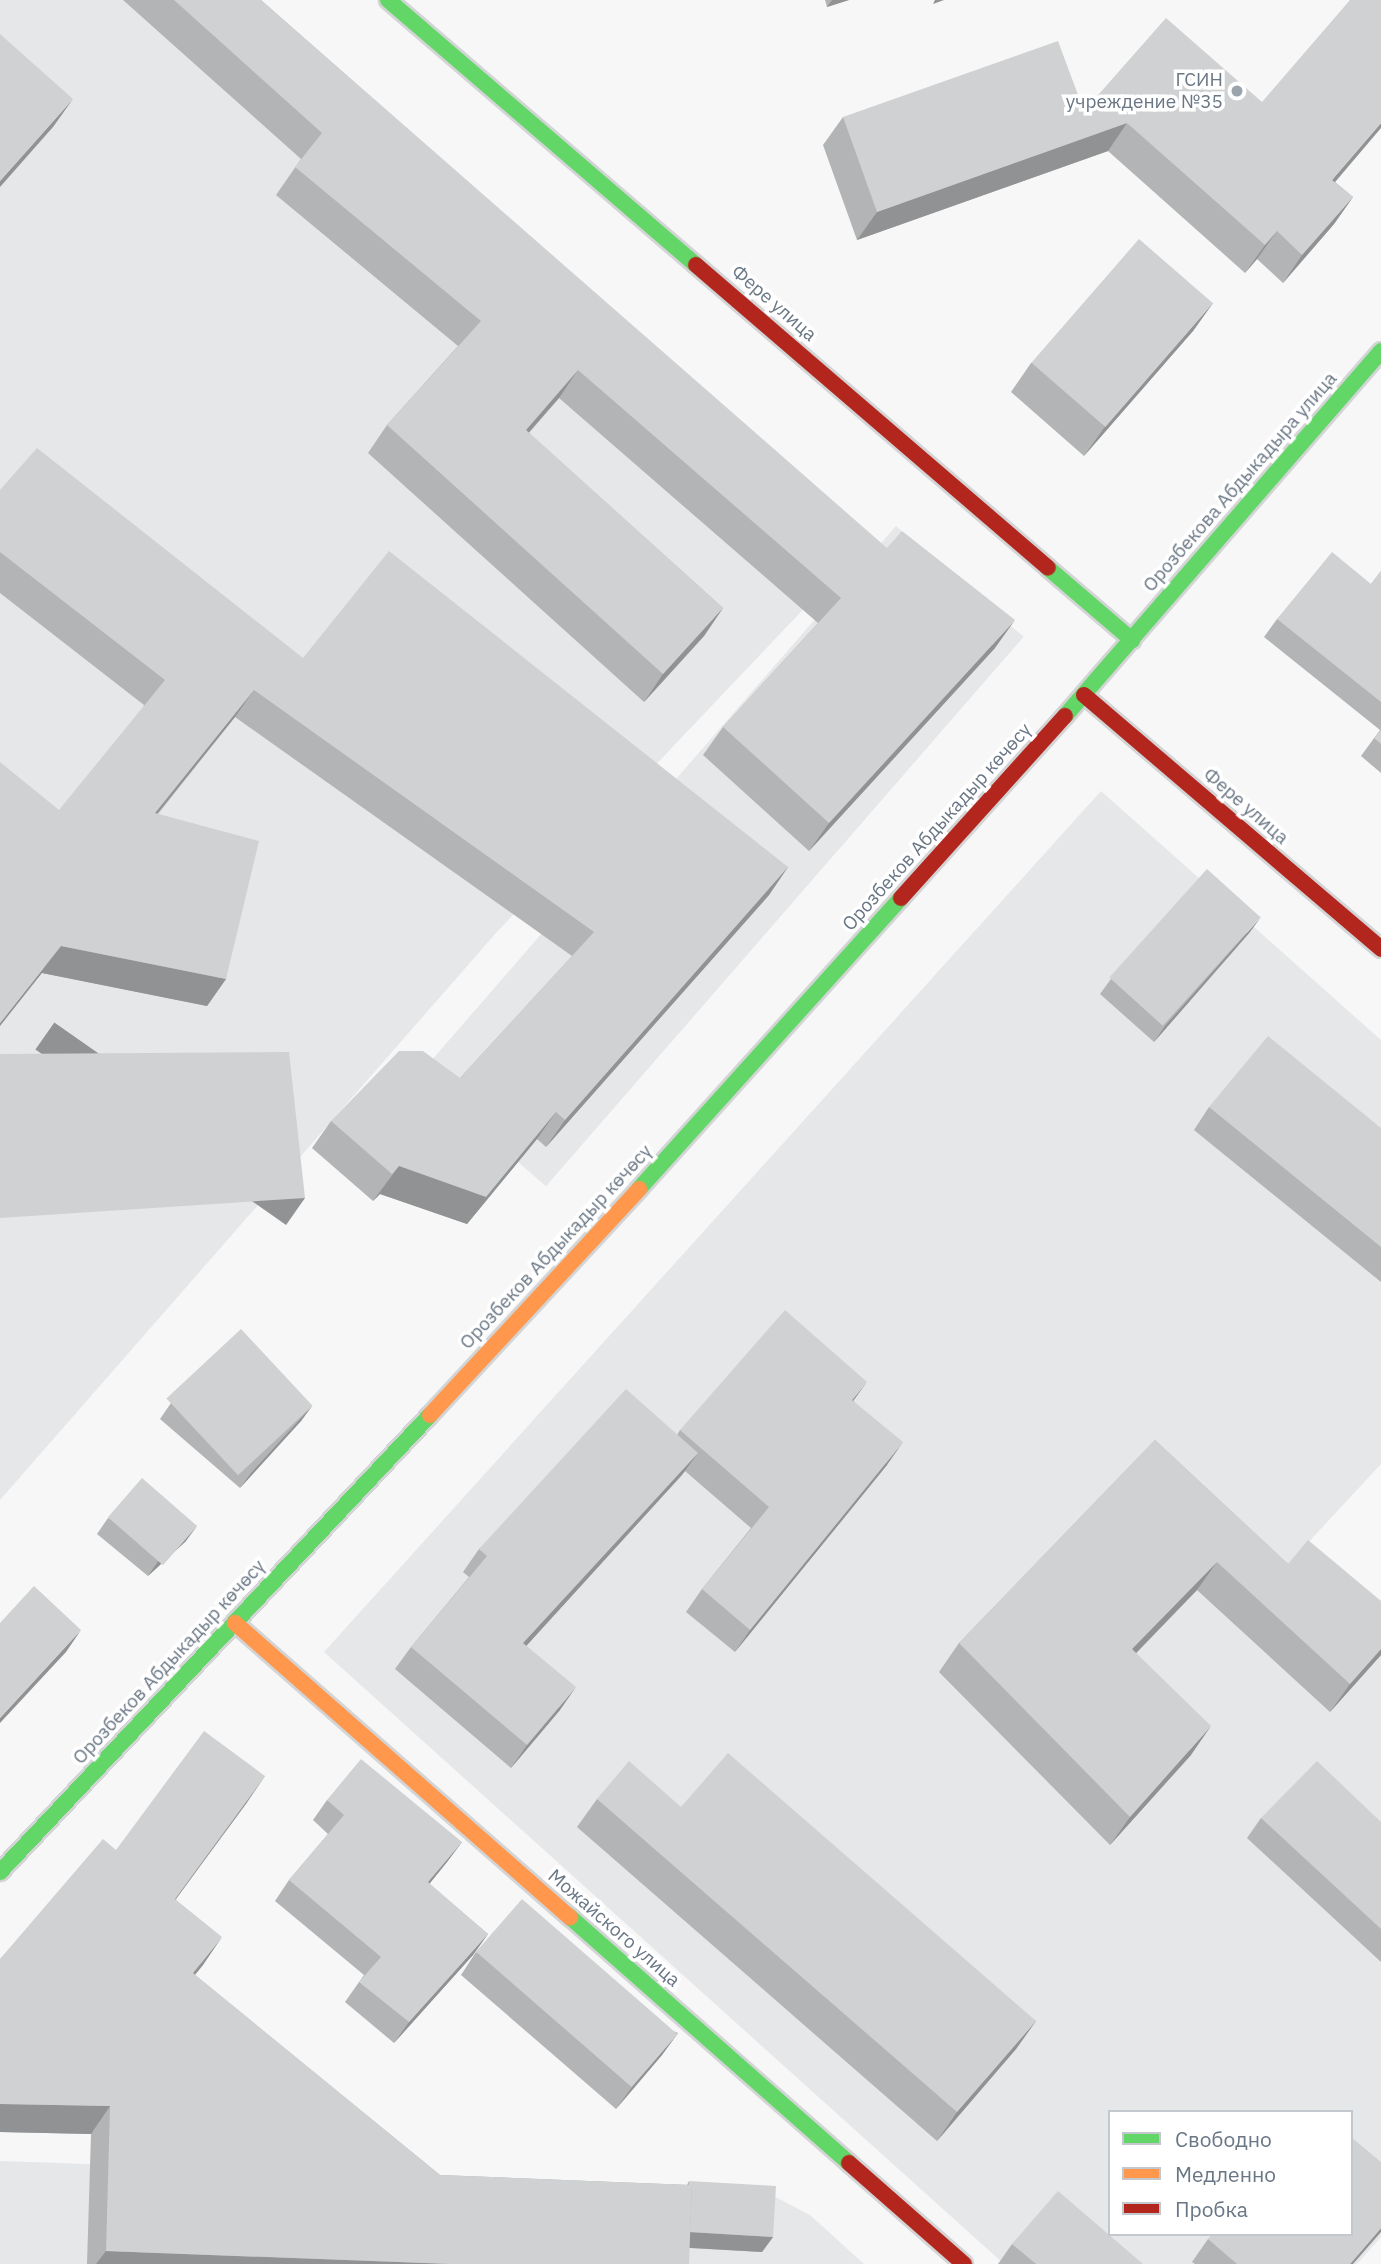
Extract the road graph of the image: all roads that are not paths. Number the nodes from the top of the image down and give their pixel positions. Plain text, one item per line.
1 (388, 0) edge
2 (1381, 351) edge
3 (1132, 640) junction
4 (1084, 695) junction
5 (1381, 949) edge
6 (235, 1623) junction
7 (0, 1872) edge
8 (964, 2264) edge

1 - 3 street, Фере улица
2 - 3 street, Орозбекова Абдыкадыра улица
3 - 4 street, Орозбеков Абдыкадыр көчөсү
4 - 5 street, Фере улица
4 - 6 street, Орозбеков Абдыкадыр көчөсү
6 - 7 street, Орозбеков Абдыкадыр көчөсү
6 - 8 street, Можайского улица

